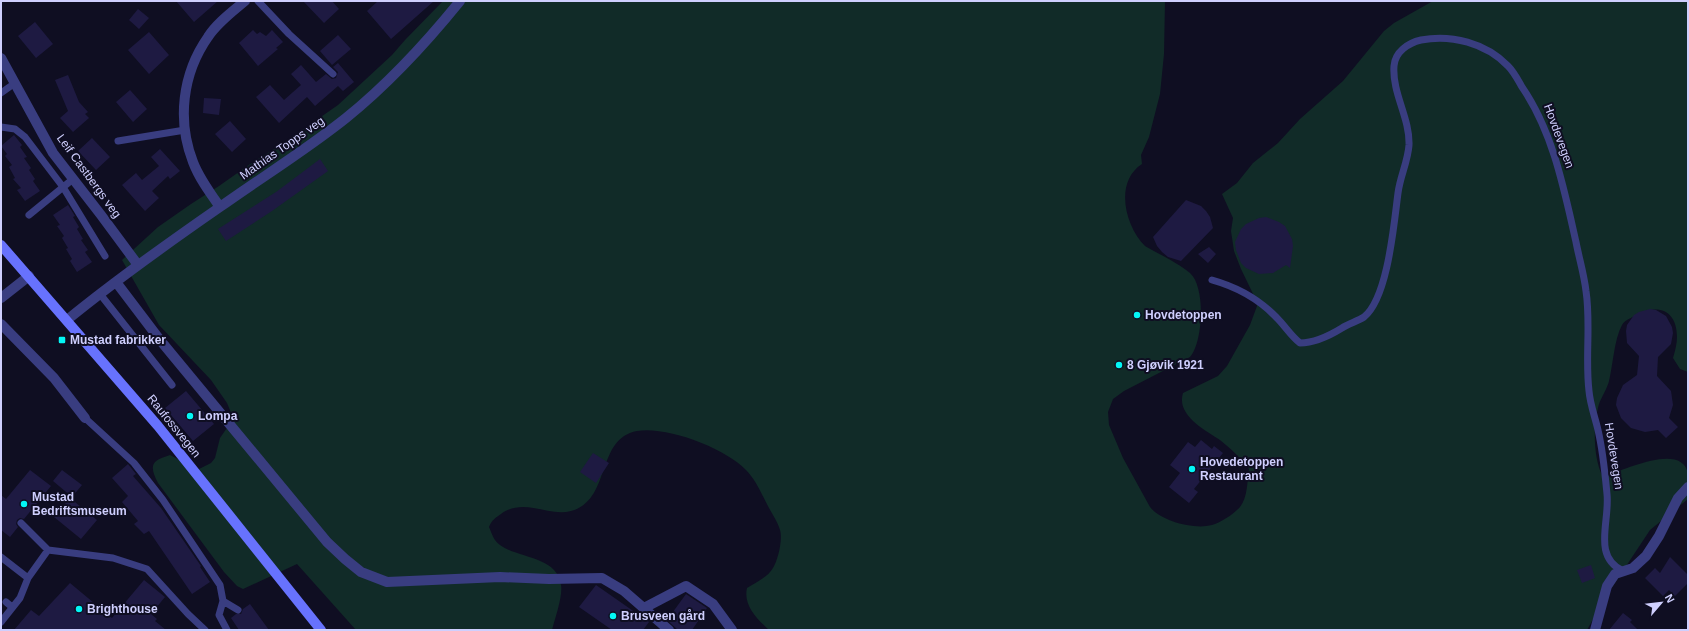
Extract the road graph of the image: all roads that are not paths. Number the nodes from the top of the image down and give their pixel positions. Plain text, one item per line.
1 (245, 1) edge
2 (258, 1) edge
3 (460, 1) edge
4 (1, 58) edge
5 (334, 74) dead end
6 (15, 83) junction
7 (1, 93) edge
8 (1, 127) edge
9 (185, 130) junction
10 (118, 141) dead end
11 (73, 179) junction
12 (63, 188) junction
13 (220, 207) junction
14 (29, 216) dead end
15 (1, 245) edge
16 (105, 256) dead end
17 (138, 265) junction
18 (29, 276) junction
19 (1212, 280) dead end
20 (116, 282) junction
21 (100, 294) junction
22 (1, 298) edge
23 (67, 320) junction
24 (1, 324) edge
25 (172, 385) dead end
26 (85, 418) joint
27 (1688, 487) edge
28 (21, 523) dead end
29 (48, 550) junction
30 (1, 557) edge
31 (1623, 571) junction
32 (28, 578) junction
33 (223, 601) junction
34 (6, 602) dead end
35 (12, 608) junction
36 (644, 608) junction
37 (238, 610) dead end
38 (1, 622) edge
39 (205, 630) edge
40 (227, 630) edge
41 (321, 630) edge
42 (669, 630) edge
43 (732, 630) edge
44 (1595, 630) edge

1 - 9 street
2 - 5 lane
3 - 13 street, Mathias Topps veg
4 - 6 street, Leif Castbergs veg
6 - 7 lane
6 - 11 street, Leif Castbergs veg
8 - 12 lane
9 - 10 lane
9 - 13 street
11 - 12 lane
11 - 17 street, Leif Castbergs veg
12 - 14 lane
12 - 16 lane
13 - 17 street, Mathias Topps veg
15 - 18 main road, Raufossvegen
17 - 20 street, Mathias Topps veg
18 - 22 street
18 - 23 main road, Raufossvegen
19 - 31 lane, Hovdevegen
20 - 21 street, Mathias Topps veg
20 - 36 street
21 - 23 street, Mathias Topps veg
21 - 25 lane
23 - 41 main road, Raufossvegen
24 - 26 street
26 - 33 lane
27 - 31 street
28 - 29 lane
29 - 32 lane
29 - 39 lane
30 - 32 lane
31 - 44 street
32 - 35 lane
33 - 37 lane
33 - 40 lane
34 - 35 lane
35 - 38 lane
36 - 42 street
36 - 43 street

